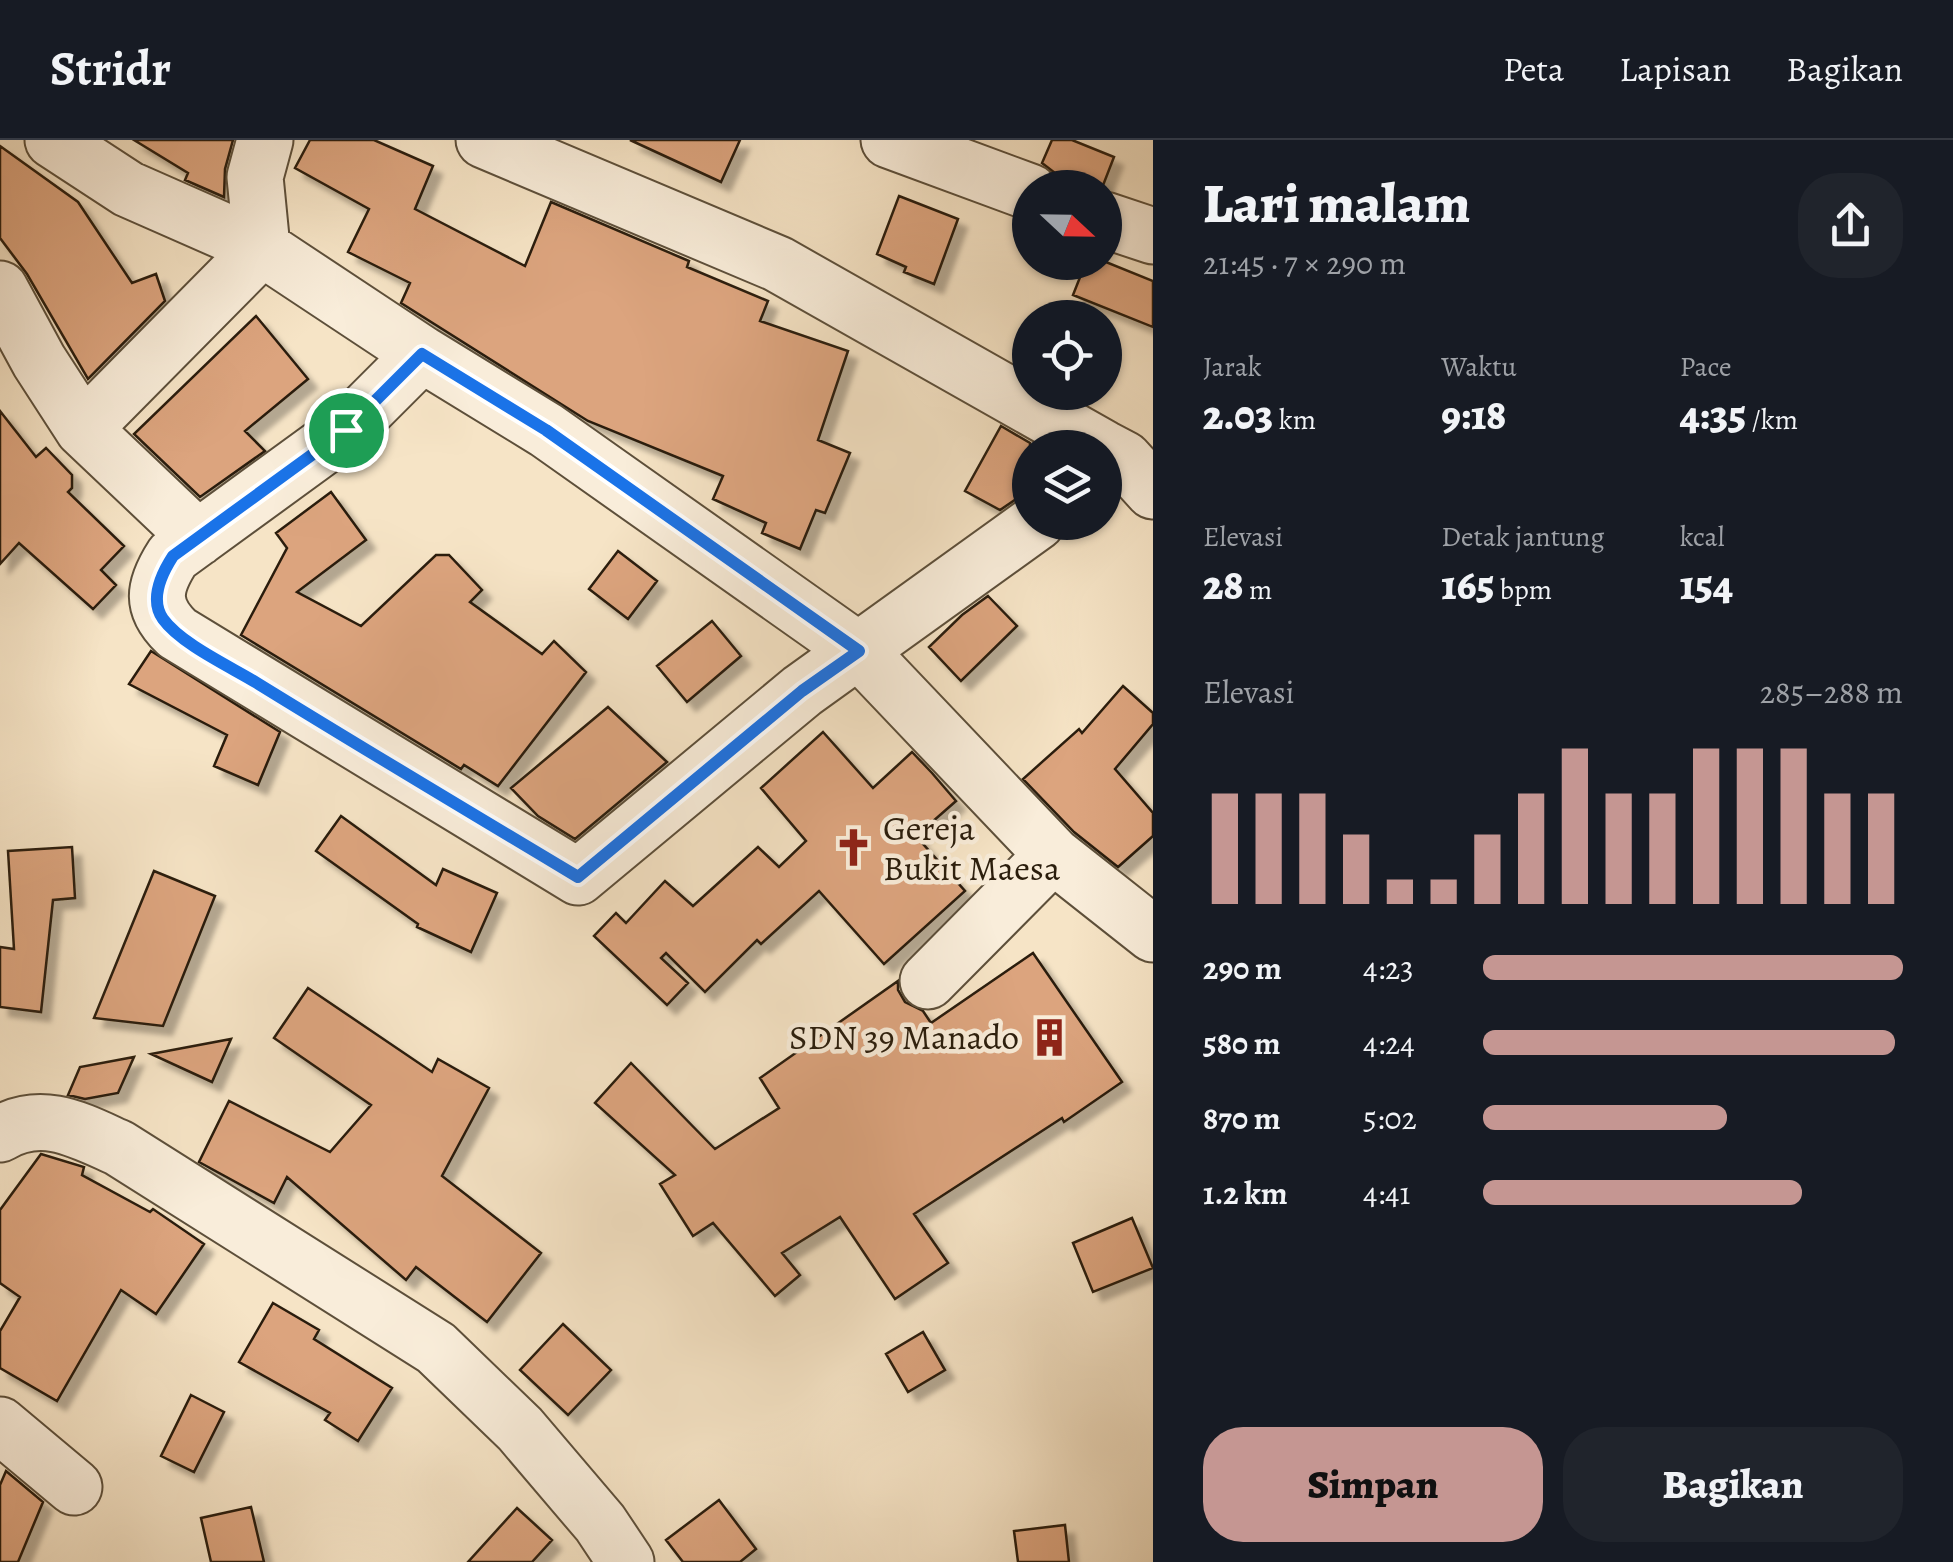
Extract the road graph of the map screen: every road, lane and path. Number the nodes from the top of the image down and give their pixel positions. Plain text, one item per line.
1 (53, 140) edge
2 (265, 140) edge
3 (484, 140) edge
4 (890, 140) edge
5 (1012, 185) edge
6 (1122, 226) edge
7 (1153, 236) edge
8 (262, 248) junction
9 (0, 290) edge
10 (422, 354) junction
11 (83, 429) junction
12 (1124, 460) edge
13 (198, 538) junction
14 (1012, 540) edge
15 (859, 651) junction
16 (1053, 855) junction
17 (1153, 934) edge
18 (928, 980) dead end
19 (0, 1134) edge
20 (0, 1425) edge
21 (74, 1487) dead end
22 (626, 1562) edge

1 - 8 street
2 - 8 street
3 - 12 street
4 - 5 street
6 - 7 street
8 - 10 street
8 - 11 street
9 - 11 street
10 - 13 street
10 - 15 street
11 - 13 street
13 - 15 street
14 - 15 street
15 - 16 street
16 - 17 street
16 - 18 street
19 - 22 street
20 - 21 street

